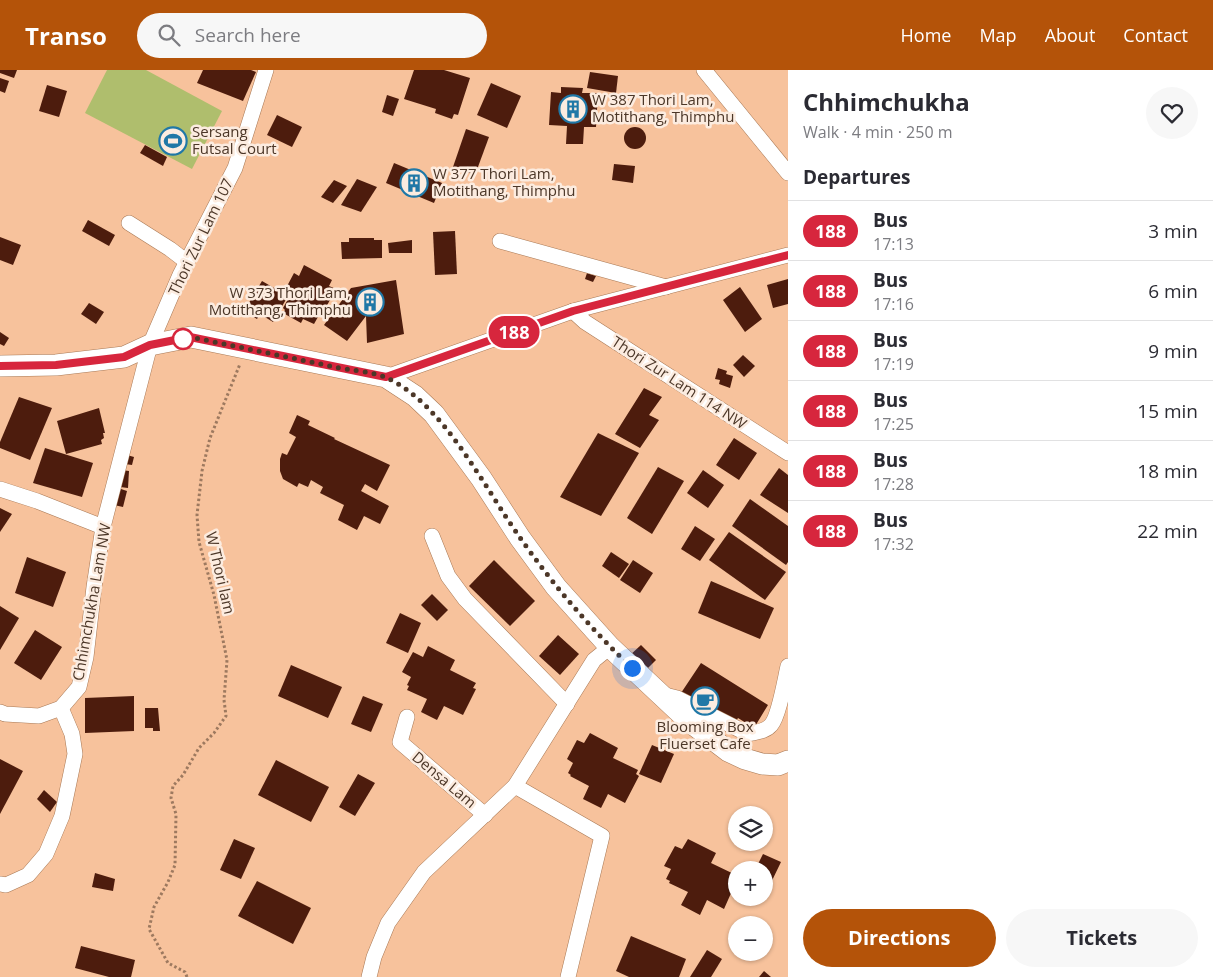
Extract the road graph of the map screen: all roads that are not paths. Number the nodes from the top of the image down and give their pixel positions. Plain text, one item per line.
1 (266, 70) edge
2 (704, 70) edge
3 (788, 173) edge
4 (129, 223) dead end
5 (500, 241) dead end
6 (788, 255) edge
7 (187, 262) junction
8 (668, 287) junction
9 (573, 311) junction
10 (150, 345) junction
11 (0, 366) edge
12 (386, 377) junction
13 (788, 453) edge
14 (0, 489) edge
15 (103, 528) junction
16 (432, 536) dead end
17 (610, 647) junction
18 (788, 666) edge
19 (660, 695) junction
20 (567, 704) junction
21 (61, 708) junction
22 (0, 712) edge
23 (407, 716) dead end
24 (788, 761) edge
25 (515, 786) junction
26 (485, 814) junction
27 (0, 884) edge
28 (369, 977) edge
29 (568, 977) edge

1 - 7 street, Thori Zur Lam 107
2 - 3 street
4 - 7 street
5 - 8 street
6 - 8 street
7 - 10 street, Thori Zur Lam 107
8 - 9 street
9 - 12 street
9 - 13 street, Thori Zur Lam 114 NW
10 - 11 main road
10 - 12 main road
10 - 15 street, Chhimchukha Lam NW
12 - 17 main road
14 - 15 street
15 - 21 street, Chhimchukha Lam NW
16 - 20 street
17 - 19 main road
17 - 20 street
18 - 19 street
19 - 24 main road
20 - 25 street
21 - 22 street
21 - 27 street
23 - 26 street, Densa Lam
25 - 26 street
25 - 29 street
26 - 28 street

